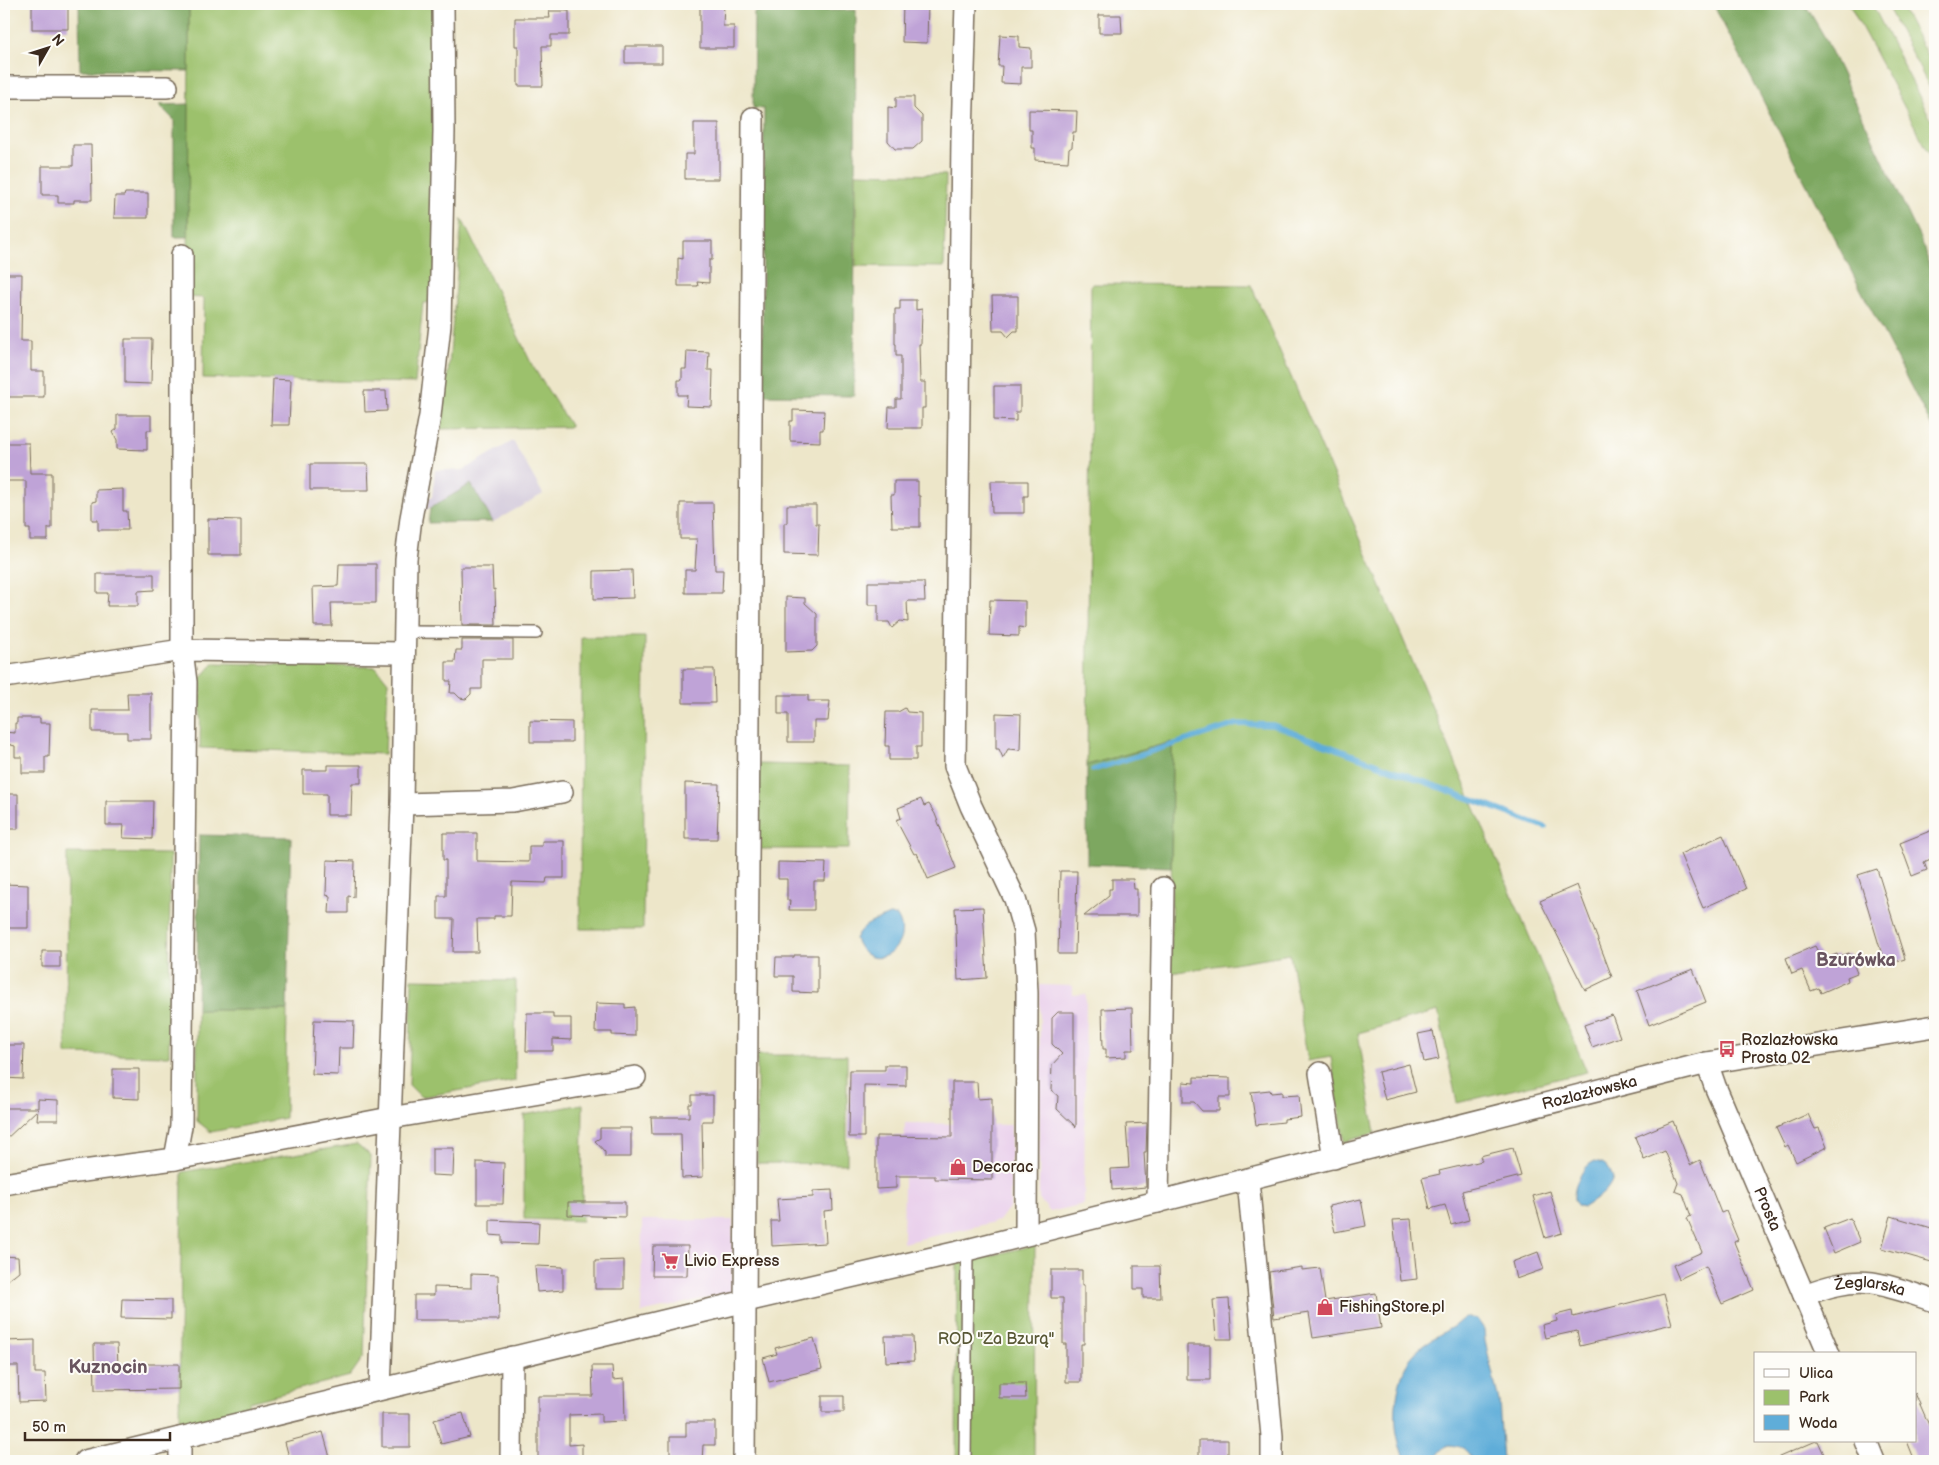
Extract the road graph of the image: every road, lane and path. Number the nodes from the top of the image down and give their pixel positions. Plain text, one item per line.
1 (443, 4) edge
2 (966, 4) edge
3 (4, 87) edge
4 (167, 87) dead end
5 (753, 118) dead end
6 (182, 255) dead end
7 (405, 632) junction
8 (536, 633) dead end
9 (182, 650) junction
10 (404, 654) junction
11 (4, 676) edge
12 (562, 792) dead end
13 (402, 804) junction
14 (1163, 888) dead end
15 (1935, 1026) edge
16 (1707, 1063) junction
17 (1320, 1072) dead end
18 (635, 1077) dead end
19 (390, 1118) junction
20 (1334, 1158) junction
21 (175, 1159) junction
22 (1248, 1180) junction
23 (4, 1184) edge
24 (1158, 1202) junction
25 (1026, 1234) junction
26 (967, 1250) junction
27 (1804, 1295) junction
28 (746, 1301) junction
29 (1935, 1301) edge
30 (1828, 1352) edge
31 (512, 1357) junction
32 (380, 1389) junction
33 (180, 1438) junction
34 (1866, 1442) edge
35 (85, 1461) edge
36 (180, 1461) edge
37 (510, 1461) edge
38 (744, 1461) edge
39 (965, 1461) edge
40 (1272, 1461) edge
41 (1874, 1461) edge

1 - 7 street
2 - 25 street
3 - 4 street
5 - 28 street
6 - 9 street
7 - 8 lane
7 - 10 street
9 - 10 street
9 - 11 street
9 - 21 street
10 - 13 street
12 - 13 street
13 - 19 street
14 - 24 street
15 - 16 street, Rozlazłowska
16 - 20 street, Rozlazłowska
16 - 27 street, Prosta
17 - 20 street
18 - 19 street
19 - 21 street
19 - 32 street
20 - 22 street, Rozlazłowska
21 - 23 street
22 - 24 street, Rozlazłowska
22 - 40 street
24 - 25 street, Rozlazłowska
25 - 26 street, Rozlazłowska
26 - 28 street, Rozlazłowska
26 - 39 lane
27 - 29 street, Żeglarska
27 - 30 street, Prosta
28 - 31 street, Rozlazłowska
28 - 38 street
31 - 32 street, Rozlazłowska
31 - 37 street
32 - 33 street, Rozlazłowska
33 - 35 street, Rozlazłowska
33 - 36 street
34 - 41 street

